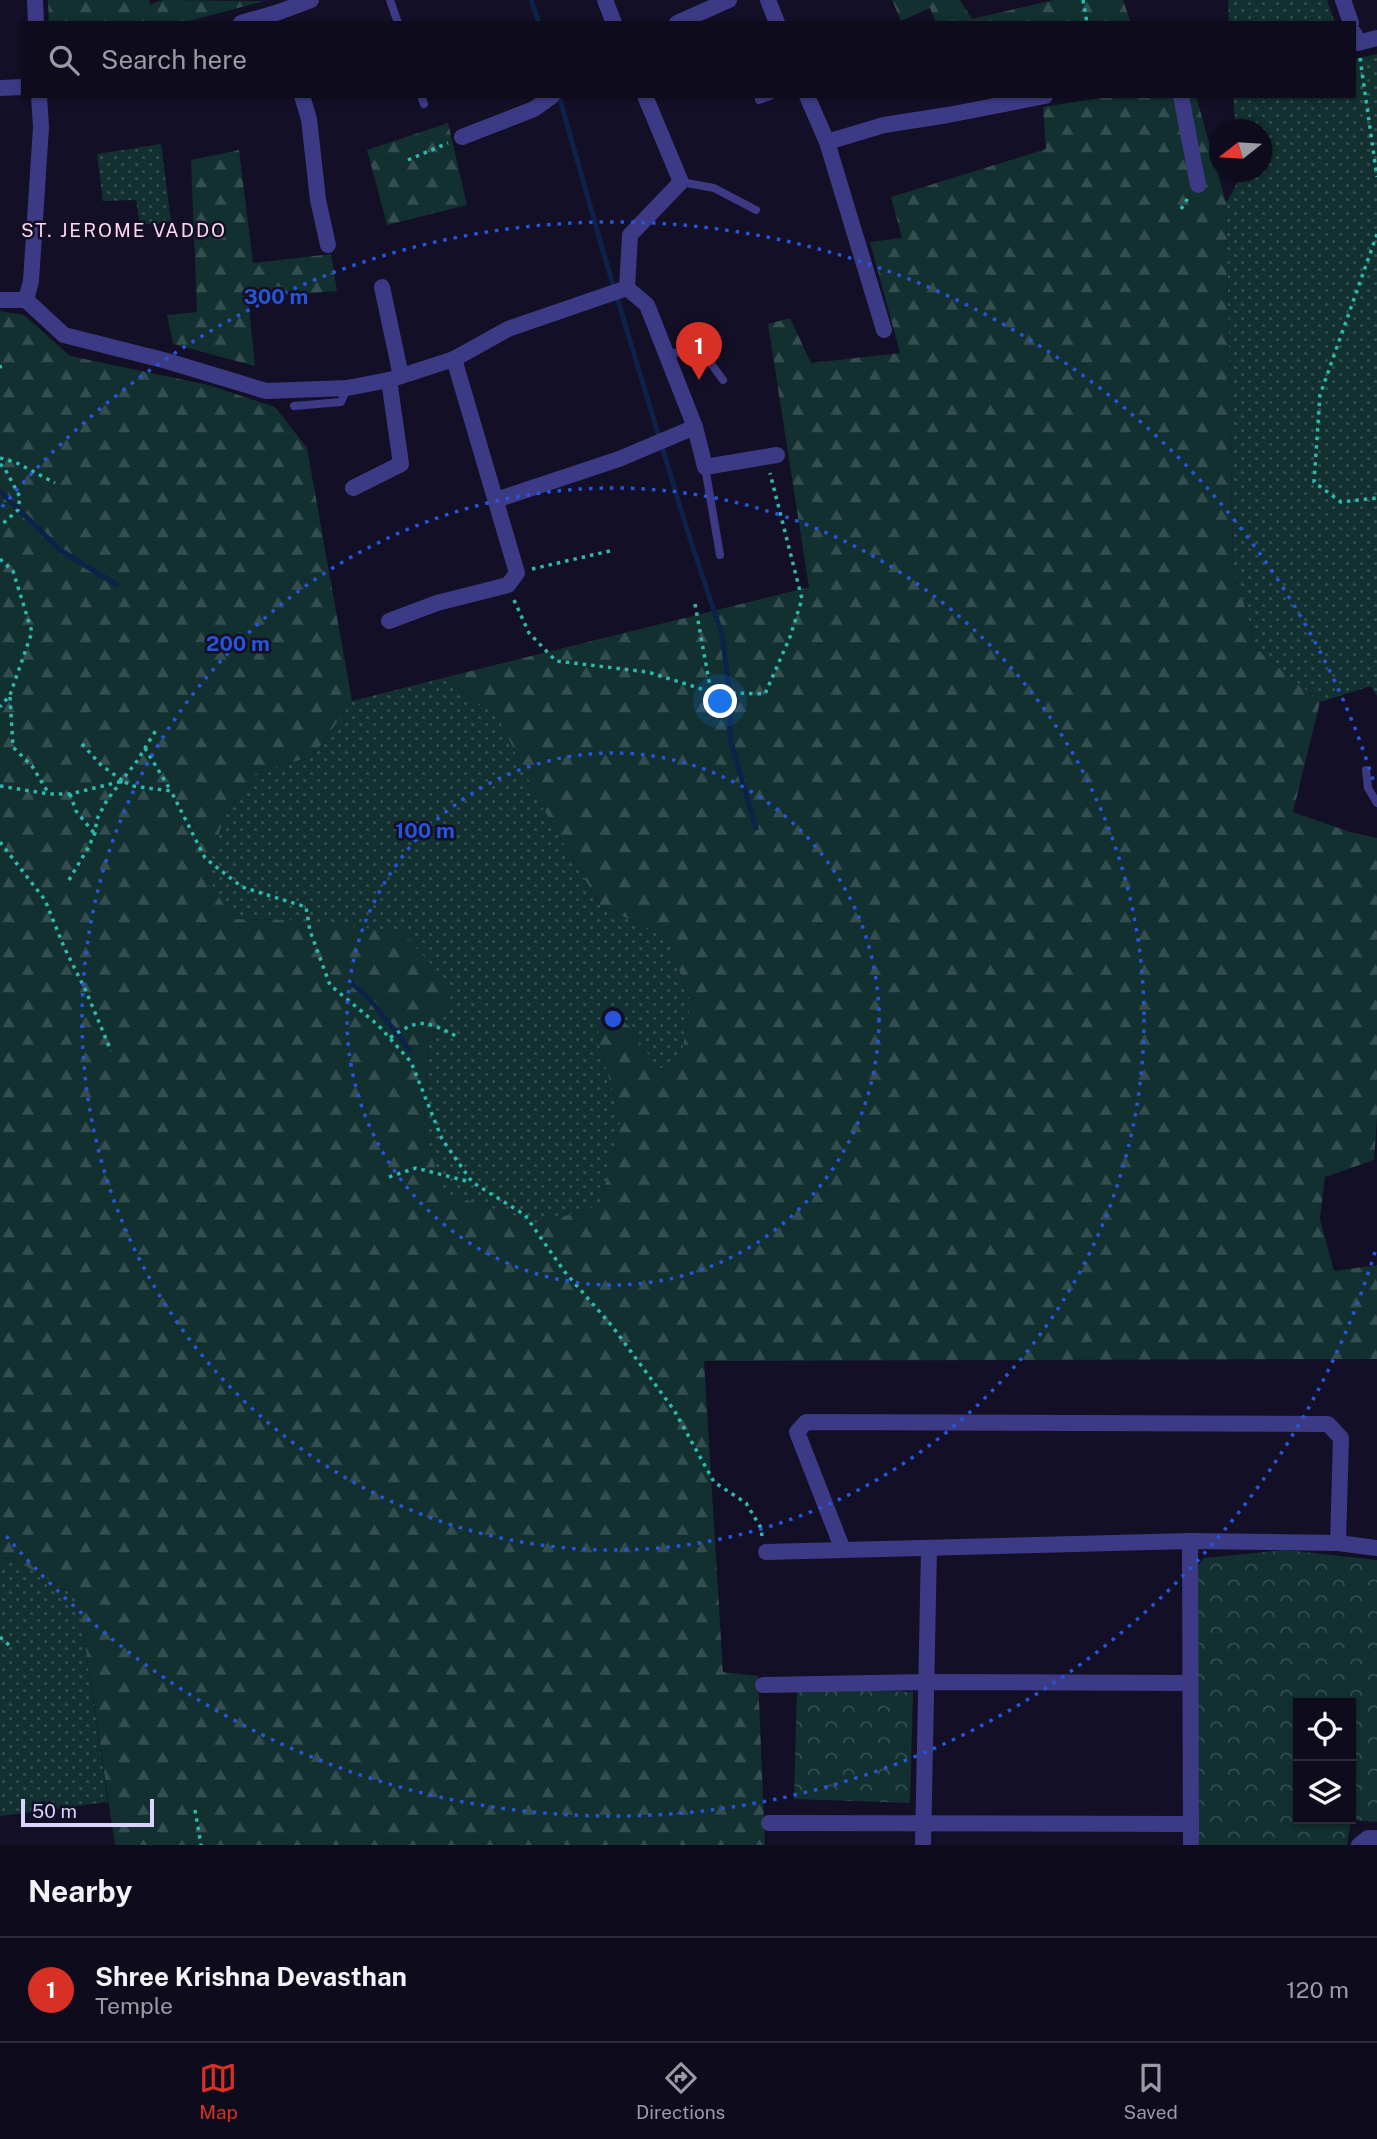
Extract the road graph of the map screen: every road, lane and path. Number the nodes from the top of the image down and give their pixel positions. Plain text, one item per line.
1 (35, 0) edge
2 (311, 0) edge
3 (390, 0) edge
4 (605, 0) edge
5 (729, 0) edge
6 (768, 0) edge
7 (1083, 0) edge
8 (1343, 0) edge
9 (279, 12) edge
10 (36, 21) edge
11 (248, 21) edge
12 (397, 21) edge
13 (613, 21) edge
14 (682, 21) edge
15 (776, 21) edge
16 (1087, 21) edge
17 (1350, 21) edge
18 (1356, 38) edge
19 (1377, 38) edge
20 (21, 87) edge
21 (0, 88) edge
22 (39, 98) edge
23 (303, 98) edge
24 (549, 98) edge
25 (646, 98) edge
26 (764, 98) edge
27 (808, 98) edge
28 (1035, 98) edge
29 (1181, 98) edge
30 (759, 100) dead end
31 (461, 137) joint
32 (827, 142) junction
33 (408, 160) dead end
34 (1377, 177) edge
35 (681, 183) junction
36 (1198, 185) dead end
37 (756, 210) dead end
38 (1377, 234) edge
39 (328, 245) dead end
40 (382, 287) dead end
41 (627, 288) junction
42 (0, 300) edge
43 (26, 300) junction
44 (884, 330) dead end
45 (666, 354) junction
46 (454, 359) junction
47 (0, 365) edge
48 (1, 372) edge
49 (395, 378) junction
50 (723, 380) dead end
51 (346, 388) junction
52 (294, 406) dead end
53 (695, 427) junction
54 (771, 457) joint
55 (0, 458) edge
56 (0, 464) edge
57 (705, 467) junction
58 (55, 483) dead end
59 (354, 488) dead end
60 (1377, 498) edge
61 (496, 500) junction
62 (0, 526) edge
63 (614, 550) dead end
64 (720, 555) dead end
65 (0, 559) edge
66 (512, 579) junction
67 (695, 604) dead end
68 (389, 621) dead end
69 (711, 692) junction
70 (10, 695) junction
71 (0, 707) edge
72 (158, 727) dead end
73 (82, 744) dead end
74 (145, 748) junction
75 (1366, 770) dead end
76 (123, 781) junction
77 (0, 786) edge
78 (171, 792) junction
79 (48, 794) junction
80 (70, 794) junction
81 (1377, 803) edge
82 (94, 833) junction
83 (0, 842) edge
84 (69, 880) dead end
85 (458, 1037) dead end
86 (390, 1038) junction
87 (111, 1051) dead end
88 (389, 1177) dead end
89 (472, 1182) junction
90 (1190, 1541) junction
91 (1338, 1544) junction
92 (929, 1548) junction
93 (1377, 1548) edge
94 (843, 1550) junction
95 (766, 1552) joint
96 (0, 1637) edge
97 (9, 1645) dead end
98 (926, 1682) junction
99 (1190, 1683) junction
100 (763, 1685) dead end
101 (195, 1810) dead end
102 (769, 1823) dead end
103 (923, 1823) junction
104 (1191, 1824) junction
105 (1377, 1839) edge
106 (201, 1845) edge
107 (923, 1845) edge
108 (1191, 1845) edge
109 (1359, 1845) edge

1 - 10 street
2 - 9 street
3 - 12 lane
4 - 13 street
5 - 14 street
6 - 15 street
7 - 16 path
8 - 17 street
9 - 11 street
18 - 19 street
18 - 34 path
20 - 21 street
22 - 43 street
23 - 39 street
24 - 31 street
25 - 35 street
26 - 30 lane
27 - 32 street
28 - 32 street
29 - 36 street
31 - 33 path
32 - 44 street
35 - 37 lane
35 - 41 street
38 - 60 path
40 - 49 street
41 - 45 street
41 - 46 street
42 - 43 street
43 - 51 street
45 - 50 lane
45 - 53 street
46 - 49 street
46 - 61 street
47 - 48 path
49 - 51 street
49 - 59 street
51 - 52 lane
53 - 57 street
53 - 61 street
54 - 57 street
54 - 69 path
55 - 58 path
56 - 62 path
57 - 64 lane
61 - 66 street
63 - 66 path
65 - 70 path
66 - 68 street
66 - 69 path
67 - 69 path
70 - 71 path
70 - 79 path
72 - 74 path
73 - 76 path
74 - 76 path
74 - 78 path
75 - 81 lane
76 - 78 path
76 - 80 path
76 - 82 path
77 - 79 path
78 - 86 path
79 - 80 path
80 - 82 path
82 - 84 path
83 - 87 path
85 - 86 path
86 - 89 path
88 - 89 path
89 - 95 path
90 - 91 street
90 - 92 street
90 - 99 street
91 - 93 street
91 - 94 street
92 - 94 street
92 - 98 street
94 - 95 street
96 - 97 path
98 - 99 street
98 - 100 street
98 - 103 street
99 - 104 street
101 - 106 path
102 - 103 street
103 - 104 street
103 - 107 street
104 - 108 street
105 - 109 street

